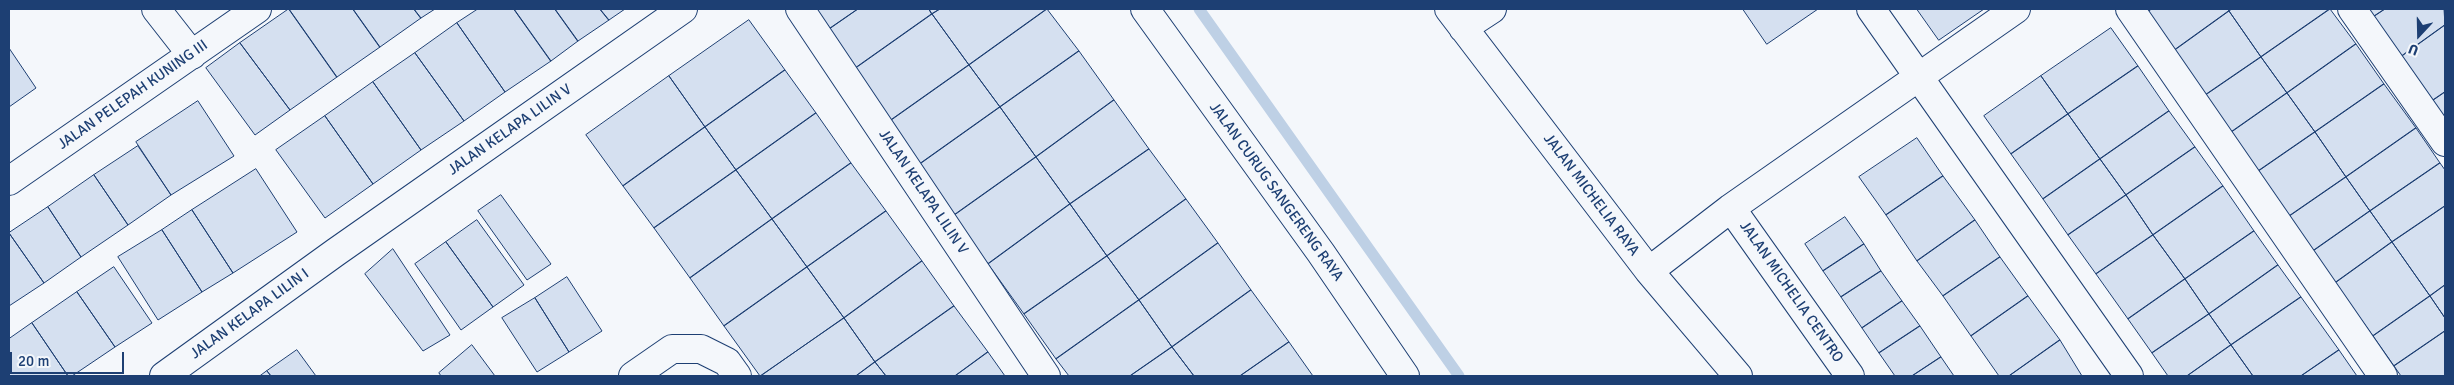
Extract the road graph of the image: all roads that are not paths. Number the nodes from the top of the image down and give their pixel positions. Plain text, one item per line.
1 (156, 9) edge
2 (257, 9) edge
3 (683, 9) edge
4 (800, 9) edge
5 (1145, 9) edge
6 (1492, 9) edge
7 (1871, 9) edge
8 (2016, 9) edge
9 (2130, 9) edge
10 (2352, 9) edge
11 (1456, 18) edge
12 (192, 55) junction
13 (1918, 77) junction
14 (2445, 142) edge
15 (9, 181) edge
16 (1731, 208) junction
17 (336, 252) joint
18 (1649, 271) junction
19 (164, 376) edge
20 (634, 376) edge
21 (737, 376) edge
22 (1046, 376) edge
23 (1405, 376) edge
24 (1738, 376) edge
25 (1850, 376) edge
26 (2130, 376) edge
27 (2383, 376) edge

1 - 12 street
2 - 12 street, JALAN PELEPAH KUNING III
3 - 17 street, JALAN KELAPA LILIN V
4 - 22 street, JALAN KELAPA LILIN V
5 - 23 street, JALAN CURUG SANGERENG RAYA
6 - 11 street
7 - 13 street
8 - 13 street
9 - 27 street
10 - 14 street
11 - 18 street, JALAN MICHELIA RAYA
12 - 15 street, JALAN PELEPAH KUNING III
13 - 16 street
13 - 26 street
16 - 18 street
16 - 25 street, JALAN MICHELIA CENTRO
17 - 19 street, JALAN KELAPA LILIN I
18 - 24 street, JALAN MICHELIA RAYA
20 - 21 street

